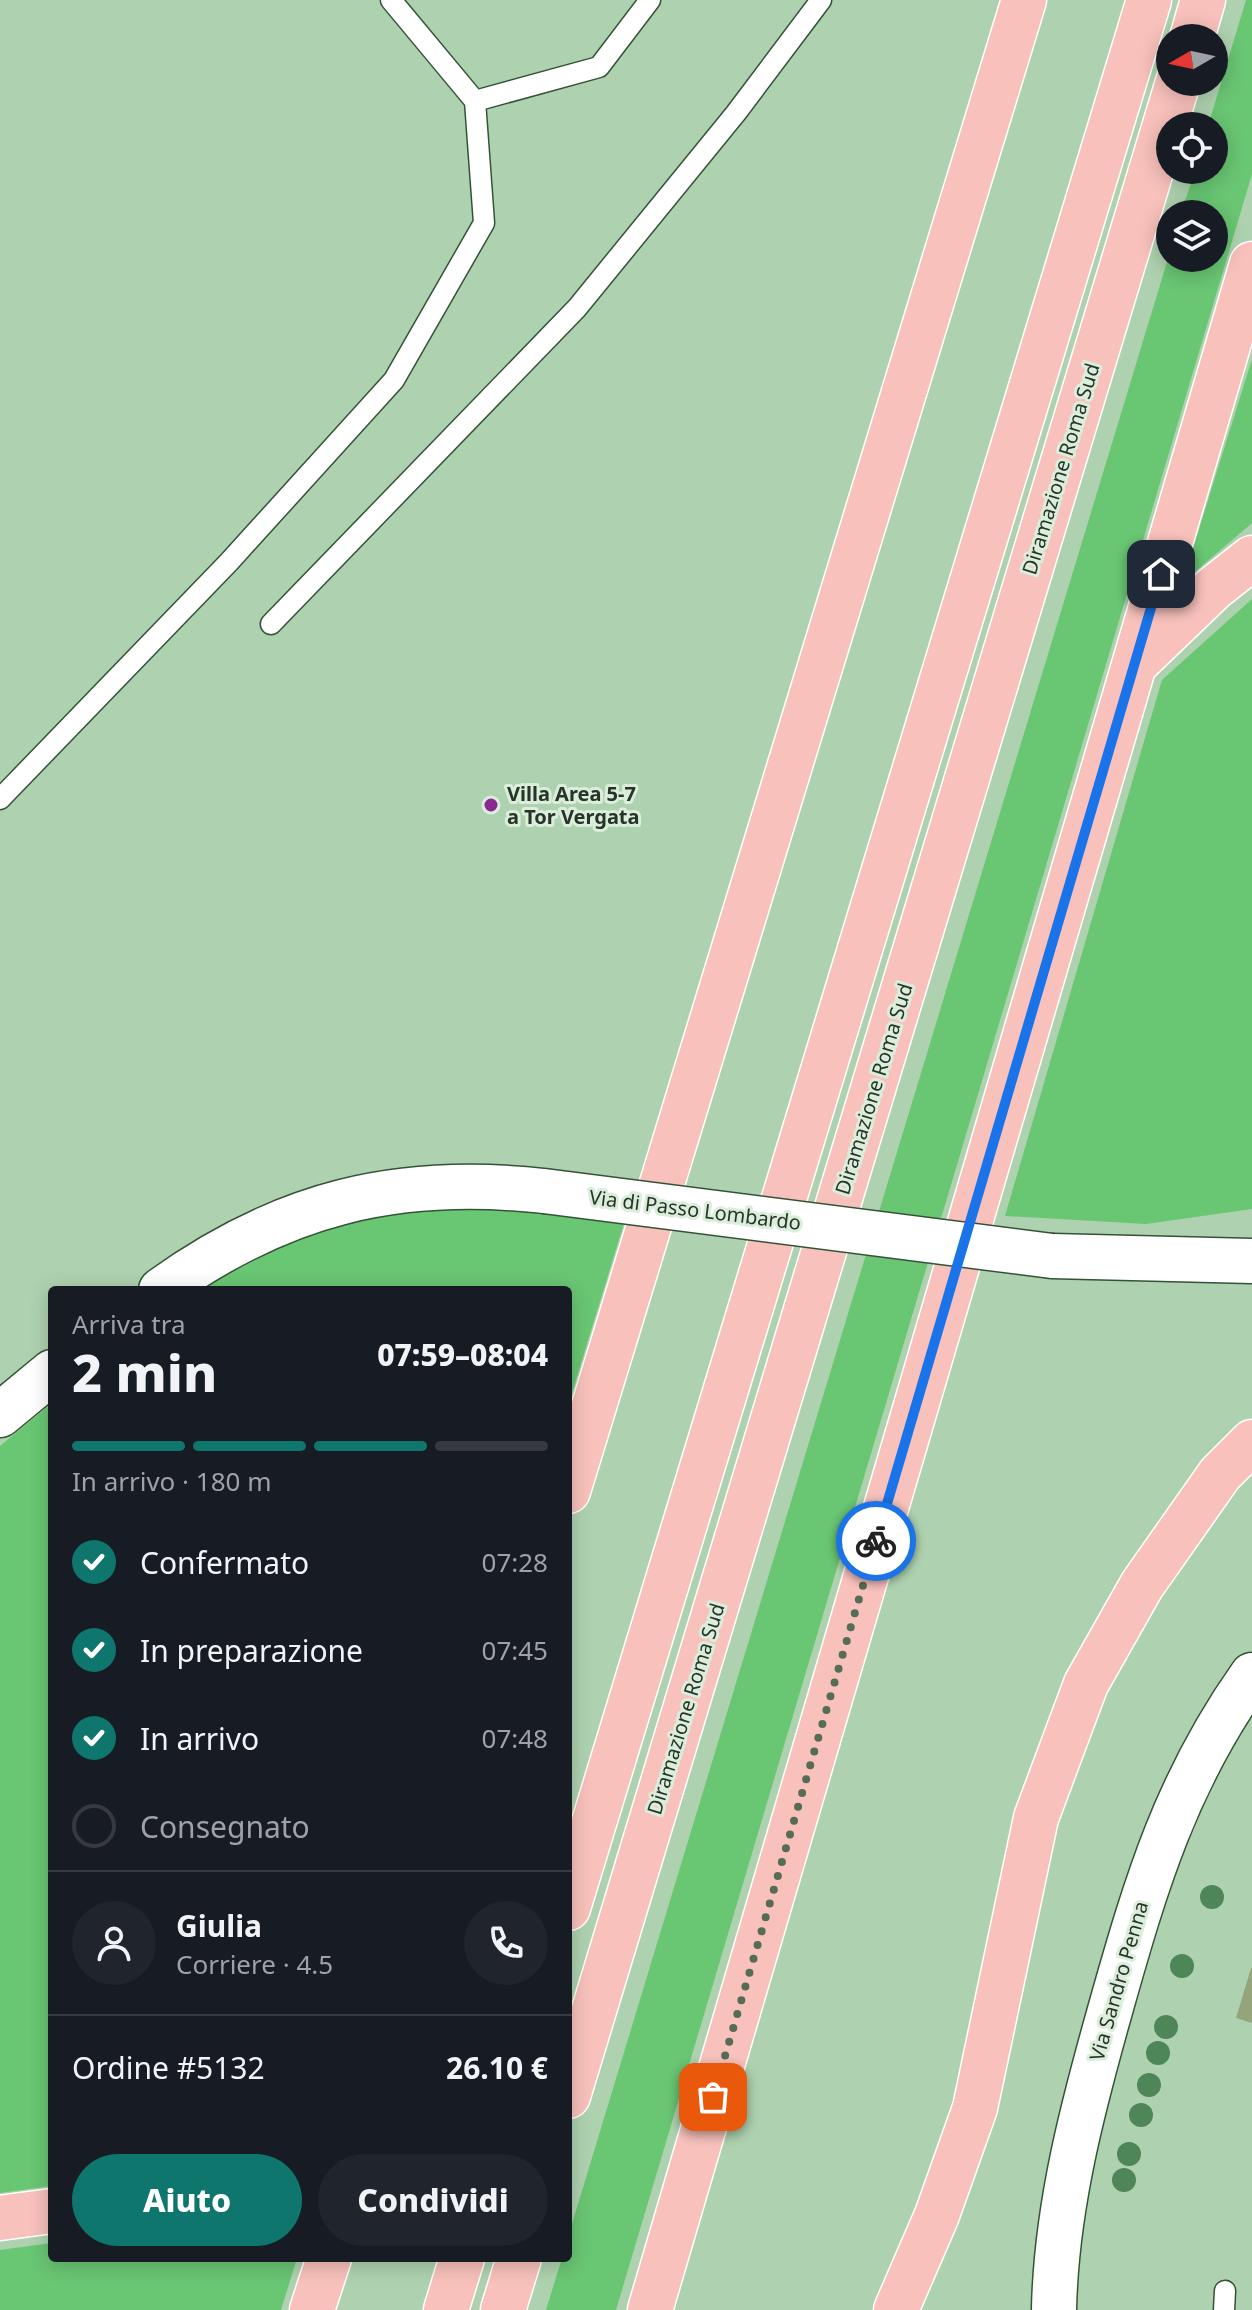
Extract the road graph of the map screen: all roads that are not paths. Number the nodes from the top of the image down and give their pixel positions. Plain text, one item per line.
1 (391, 0) edge
2 (650, 0) edge
3 (821, 0) edge
4 (1024, 0) edge
5 (1149, 0) edge
6 (1203, 0) edge
7 (1196, 24) edge
8 (1174, 96) edge
9 (475, 101) junction
10 (1252, 264) edge
11 (1252, 558) edge
12 (271, 624) dead end
13 (1134, 665) junction
14 (0, 799) edge
15 (1252, 1261) edge
16 (167, 1286) edge
17 (48, 1375) edge
18 (0, 1415) edge
19 (1252, 1442) edge
20 (572, 1478) edge
21 (1252, 1675) edge
22 (572, 1895) edge
23 (572, 2083) edge
24 (48, 2212) edge
25 (0, 2218) edge
26 (328, 2262) edge
27 (461, 2262) edge
28 (518, 2262) edge
29 (312, 2310) edge
30 (446, 2310) edge
31 (503, 2310) edge
32 (650, 2310) edge
33 (896, 2310) edge
34 (1054, 2310) edge

1 - 9 lane
2 - 9 lane
3 - 12 lane
4 - 20 highway
5 - 22 highway
6 - 7 highway
8 - 23 highway, Diramazione Roma Sud
9 - 14 lane
10 - 13 highway
11 - 13 highway
13 - 32 highway
15 - 16 street, Via di Passo Lombardo, bridge
17 - 18 street
19 - 33 highway
21 - 34 street, Via Sandro Penna
24 - 25 highway
26 - 29 highway
27 - 30 highway
28 - 31 highway

